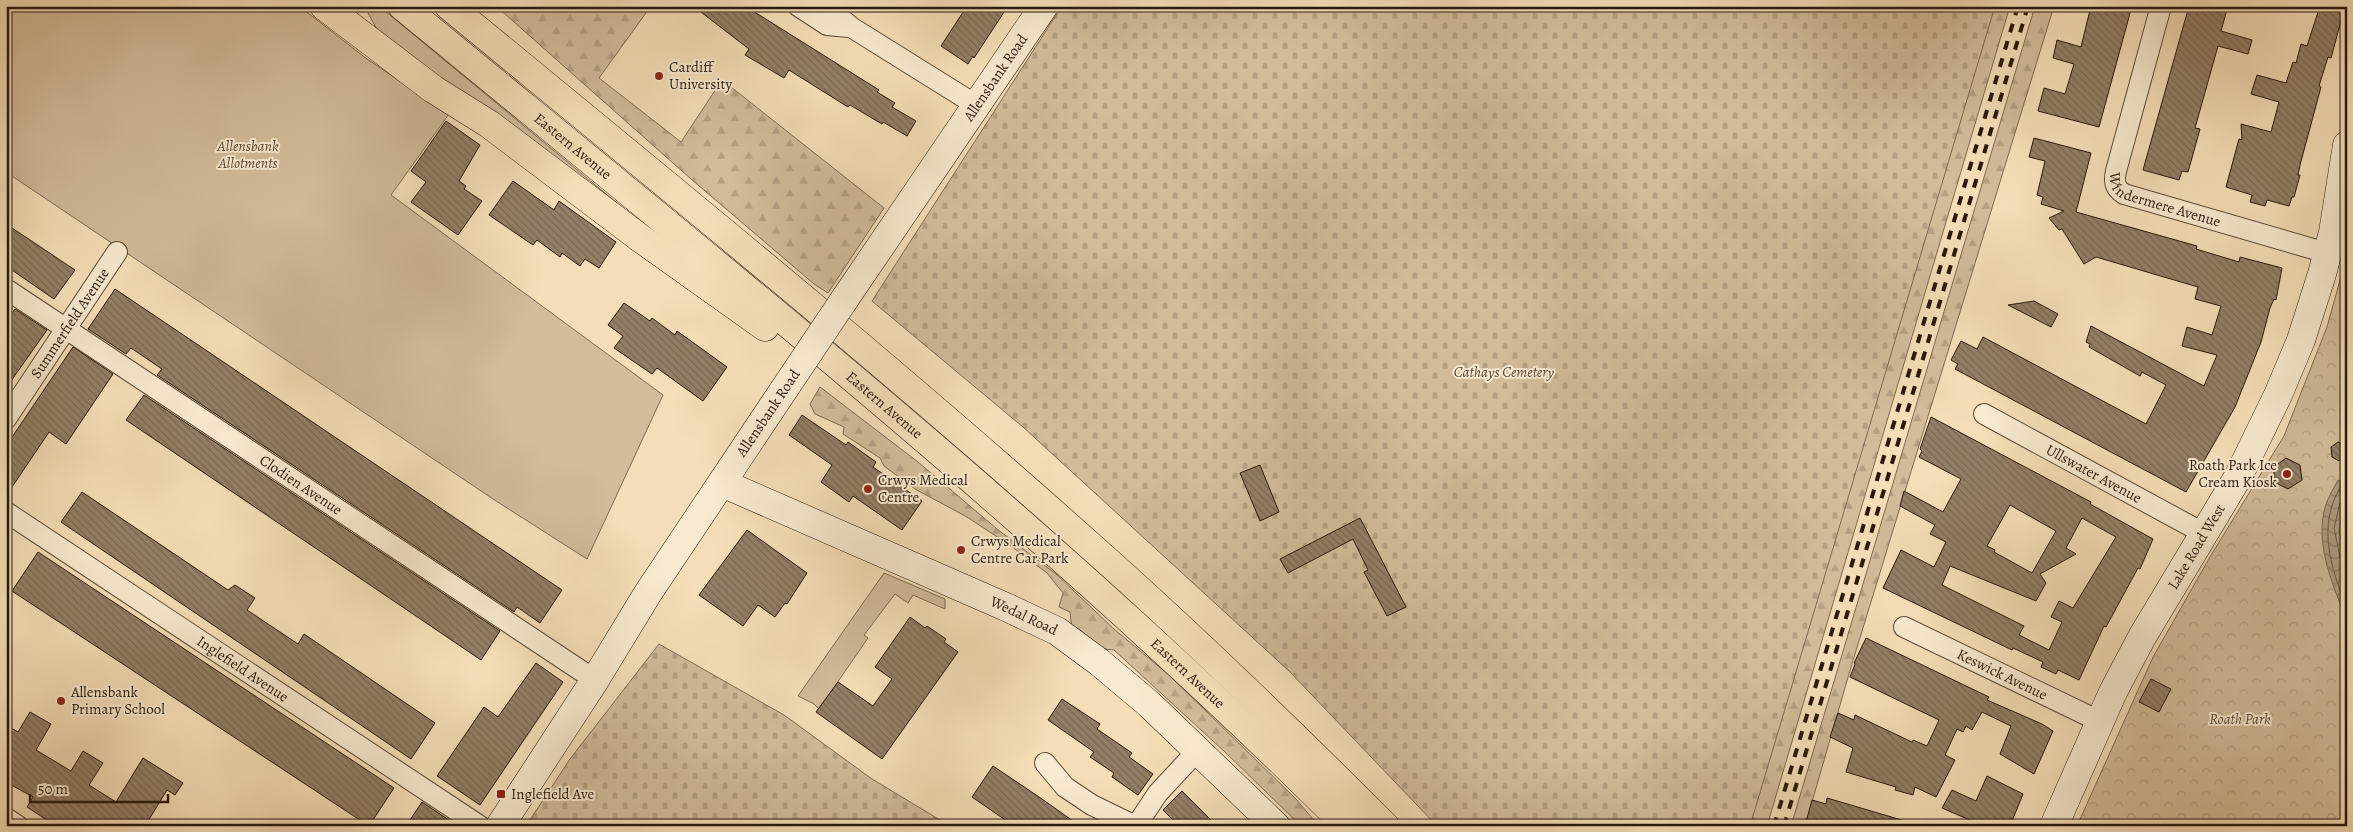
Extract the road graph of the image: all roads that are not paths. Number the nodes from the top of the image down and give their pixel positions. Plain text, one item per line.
1 (324, 6) edge
2 (402, 6) edge
3 (449, 6) edge
4 (477, 6) edge
5 (798, 6) edge
6 (826, 6) edge
7 (1044, 6) edge
8 (2161, 6) edge
9 (851, 27) junction
10 (976, 105) junction
11 (598, 128) junction
12 (2347, 145) edge
13 (117, 252) dead end
14 (2328, 253) junction
15 (6, 289) edge
16 (66, 329) junction
17 (1984, 414) dead end
18 (6, 419) edge
19 (908, 423) junction
20 (722, 483) junction
21 (6, 512) edge
22 (2205, 534) junction
23 (1904, 628) dead end
24 (595, 680) junction
25 (2099, 721) junction
26 (1198, 750) junction
27 (1046, 764) dead end
28 (6, 818) edge
29 (18, 826) edge
30 (480, 826) edge
31 (500, 826) edge
32 (1135, 826) edge
33 (1276, 826) edge
34 (1347, 826) edge
35 (1385, 826) edge
36 (2054, 826) edge

1 - 19 highway
2 - 19 highway, Eastern Avenue
3 - 11 highway, Eastern Avenue
4 - 11 highway
5 - 9 street
6 - 9 street
7 - 10 street, Allensbank Road
8 - 14 street, Windermere Avenue
9 - 10 street
10 - 20 street, Allensbank Road, bridge
11 - 35 highway, Eastern Avenue
12 - 14 street, Lake Road West
13 - 16 street, Summerfield Avenue
14 - 22 street, Lake Road West
15 - 16 street, Clodien Avenue
16 - 18 street, Summerfield Avenue
16 - 24 street, Clodien Avenue
17 - 22 street, Ullswater Avenue
19 - 34 highway, Eastern Avenue
20 - 24 street, Allensbank Road
20 - 26 street, Wedal Road
21 - 30 street, Inglefield Avenue
22 - 25 street, Lake Road West
23 - 25 street, Keswick Avenue
24 - 31 street, Allensbank Road
25 - 36 street, Lake Road West
26 - 32 street
26 - 33 street, Wedal Road
27 - 32 street
28 - 29 street

